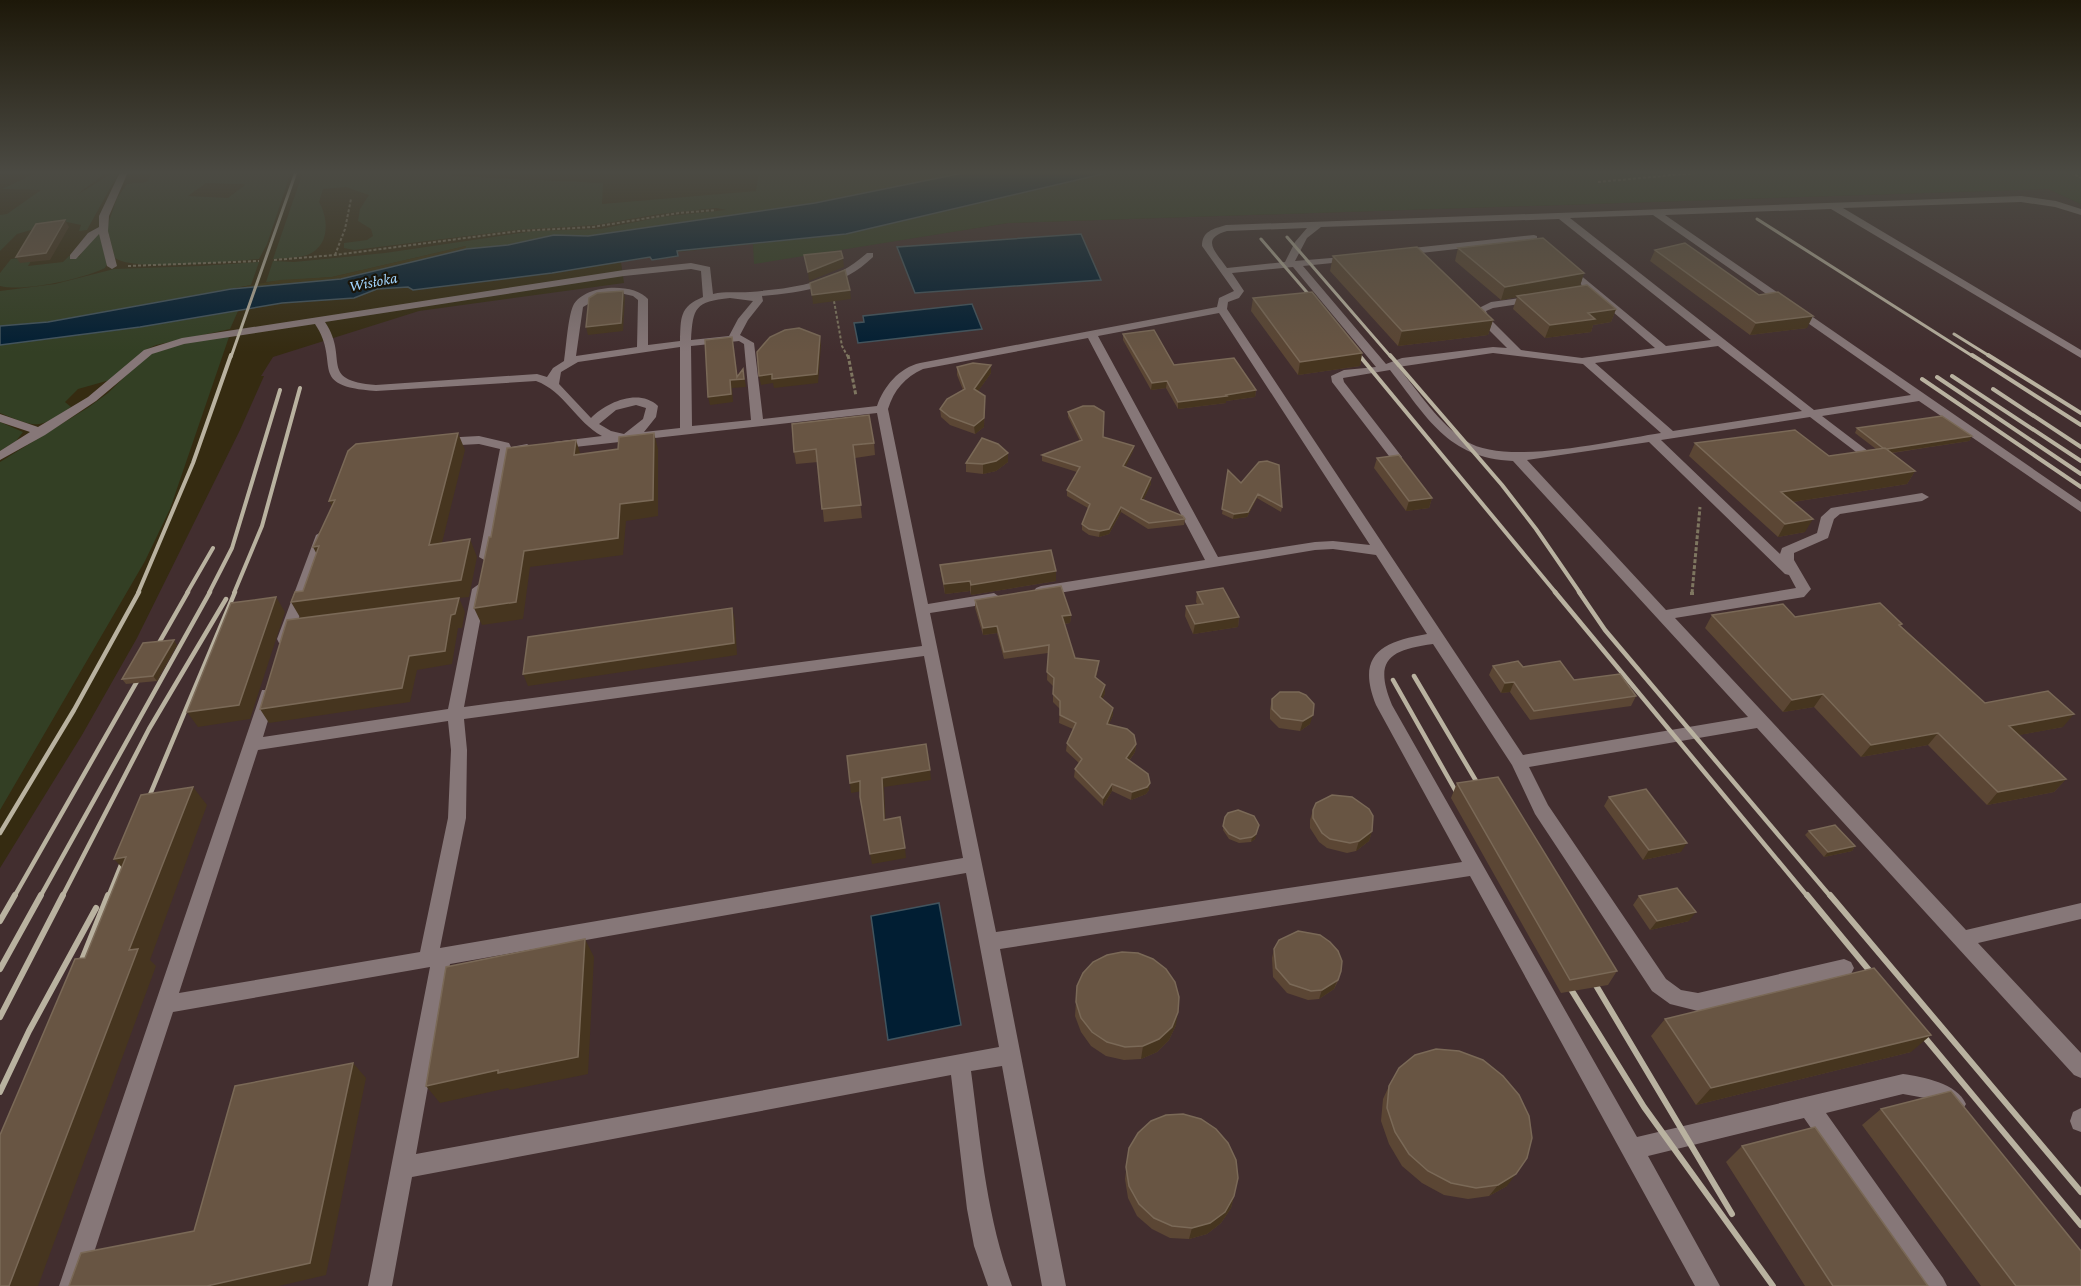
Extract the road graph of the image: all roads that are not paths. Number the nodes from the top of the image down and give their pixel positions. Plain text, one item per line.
1 (93, 232) edge
2 (104, 232) edge
3 (1212, 232) edge
4 (1307, 232) edge
5 (1527, 232) edge
6 (1581, 232) edge
7 (1683, 232) edge
8 (1876, 232) edge
9 (1534, 238) junction
10 (1543, 246) edge
11 (1392, 254) edge
12 (870, 255) dead end
13 (1369, 256) edge
14 (73, 257) dead end
15 (1560, 261) edge
16 (1292, 264) junction
17 (112, 266) road end
18 (1225, 271) junction
19 (745, 295) junction
20 (1548, 297) edge
21 (708, 299) junction
22 (1222, 309) junction
23 (319, 321) junction
24 (1091, 333) junction
25 (734, 338) junction
26 (1720, 342) junction
27 (685, 343) junction
28 (642, 349) junction
29 (1664, 350) junction
30 (1517, 352) junction
31 (2081, 355) edge
32 (1586, 361) junction
33 (569, 362) junction
34 (1388, 367) junction
35 (554, 383) junction
36 (1921, 397) junction
37 (882, 409) junction
38 (1812, 414) junction
39 (0, 418) edge
40 (756, 423) junction
41 (592, 424) junction
42 (686, 431) junction
43 (42, 432) junction
44 (1671, 435) junction
45 (626, 438) junction
46 (1652, 438) junction
47 (424, 442) edge
48 (507, 451) junction
49 (1864, 454) edge
50 (0, 456) edge
51 (1396, 457) edge
52 (1517, 457) junction
53 (1922, 497) dead end
54 (2081, 508) edge
55 (328, 521) edge
56 (1379, 551) junction
57 (1214, 563) junction
58 (1801, 581) junction
59 (1027, 593) edge
60 (1003, 597) edge
61 (921, 610) junction
62 (1663, 615) junction
63 (1436, 638) junction
64 (282, 647) edge
65 (930, 650) junction
66 (272, 680) edge
67 (455, 714) junction
68 (1762, 721) junction
69 (252, 745) junction
70 (1519, 762) junction
71 (973, 864) junction
72 (1475, 868) junction
73 (2081, 911) edge
74 (1962, 939) junction
75 (989, 942) junction
76 (435, 958) junction
77 (1844, 968) dead end
78 (167, 1004) junction
79 (1010, 1055) junction
80 (960, 1062) junction
81 (2081, 1068) edge
82 (1809, 1107) junction
83 (1971, 1122) edge
84 (1632, 1149) junction
85 (402, 1168) junction
86 (71, 1286) edge
87 (380, 1286) edge
88 (1000, 1286) edge
89 (1054, 1286) edge
90 (1708, 1286) edge
91 (1935, 1286) edge

1 - 14 street
2 - 17 street
3 - 18 street
4 - 16 street
5 - 9 street
6 - 26 street
7 - 36 street
8 - 31 street
9 - 10 street
9 - 11 street
12 - 19 street
13 - 16 street
15 - 29 street
16 - 18 street
16 - 34 street
18 - 22 street
19 - 21 street
19 - 25 street
20 - 30 street
21 - 23 street
21 - 27 street
22 - 24 street
22 - 56 street
23 - 35 street
23 - 43 street
24 - 37 street
24 - 57 street
25 - 27 street
25 - 40 street
26 - 29 street
26 - 38 street
27 - 28 street
27 - 42 street
28 - 33 street
28 - 33 street
29 - 32 street
30 - 32 street
30 - 34 street
32 - 44 street
33 - 35 street
34 - 51 street
34 - 52 street
35 - 41 street
36 - 38 street
36 - 54 street
37 - 40 street
37 - 61 street
38 - 44 street
38 - 49 street
39 - 43 street
40 - 42 street
41 - 45 street
41 - 45 street
42 - 45 street
43 - 50 street
44 - 46 street
45 - 48 street
46 - 52 street
46 - 58 street
47 - 48 street
48 - 67 street
52 - 62 street
53 - 58 street
55 - 64 street
56 - 57 street
56 - 63 street
57 - 59 street
58 - 62 street
60 - 61 street
61 - 65 street
62 - 68 street
63 - 70 street
63 - 72 street
65 - 67 street
65 - 71 street
66 - 69 street
67 - 69 street
67 - 76 street
68 - 70 street
68 - 74 street
69 - 78 street
70 - 77 street
71 - 75 street
71 - 76 street
72 - 75 street
72 - 84 street
73 - 74 street
74 - 81 street
75 - 79 street
76 - 78 street
76 - 85 street
78 - 86 street
79 - 80 street
79 - 89 street
80 - 85 street
80 - 88 street
82 - 83 street
82 - 84 street
82 - 91 street
84 - 90 street
85 - 87 street

